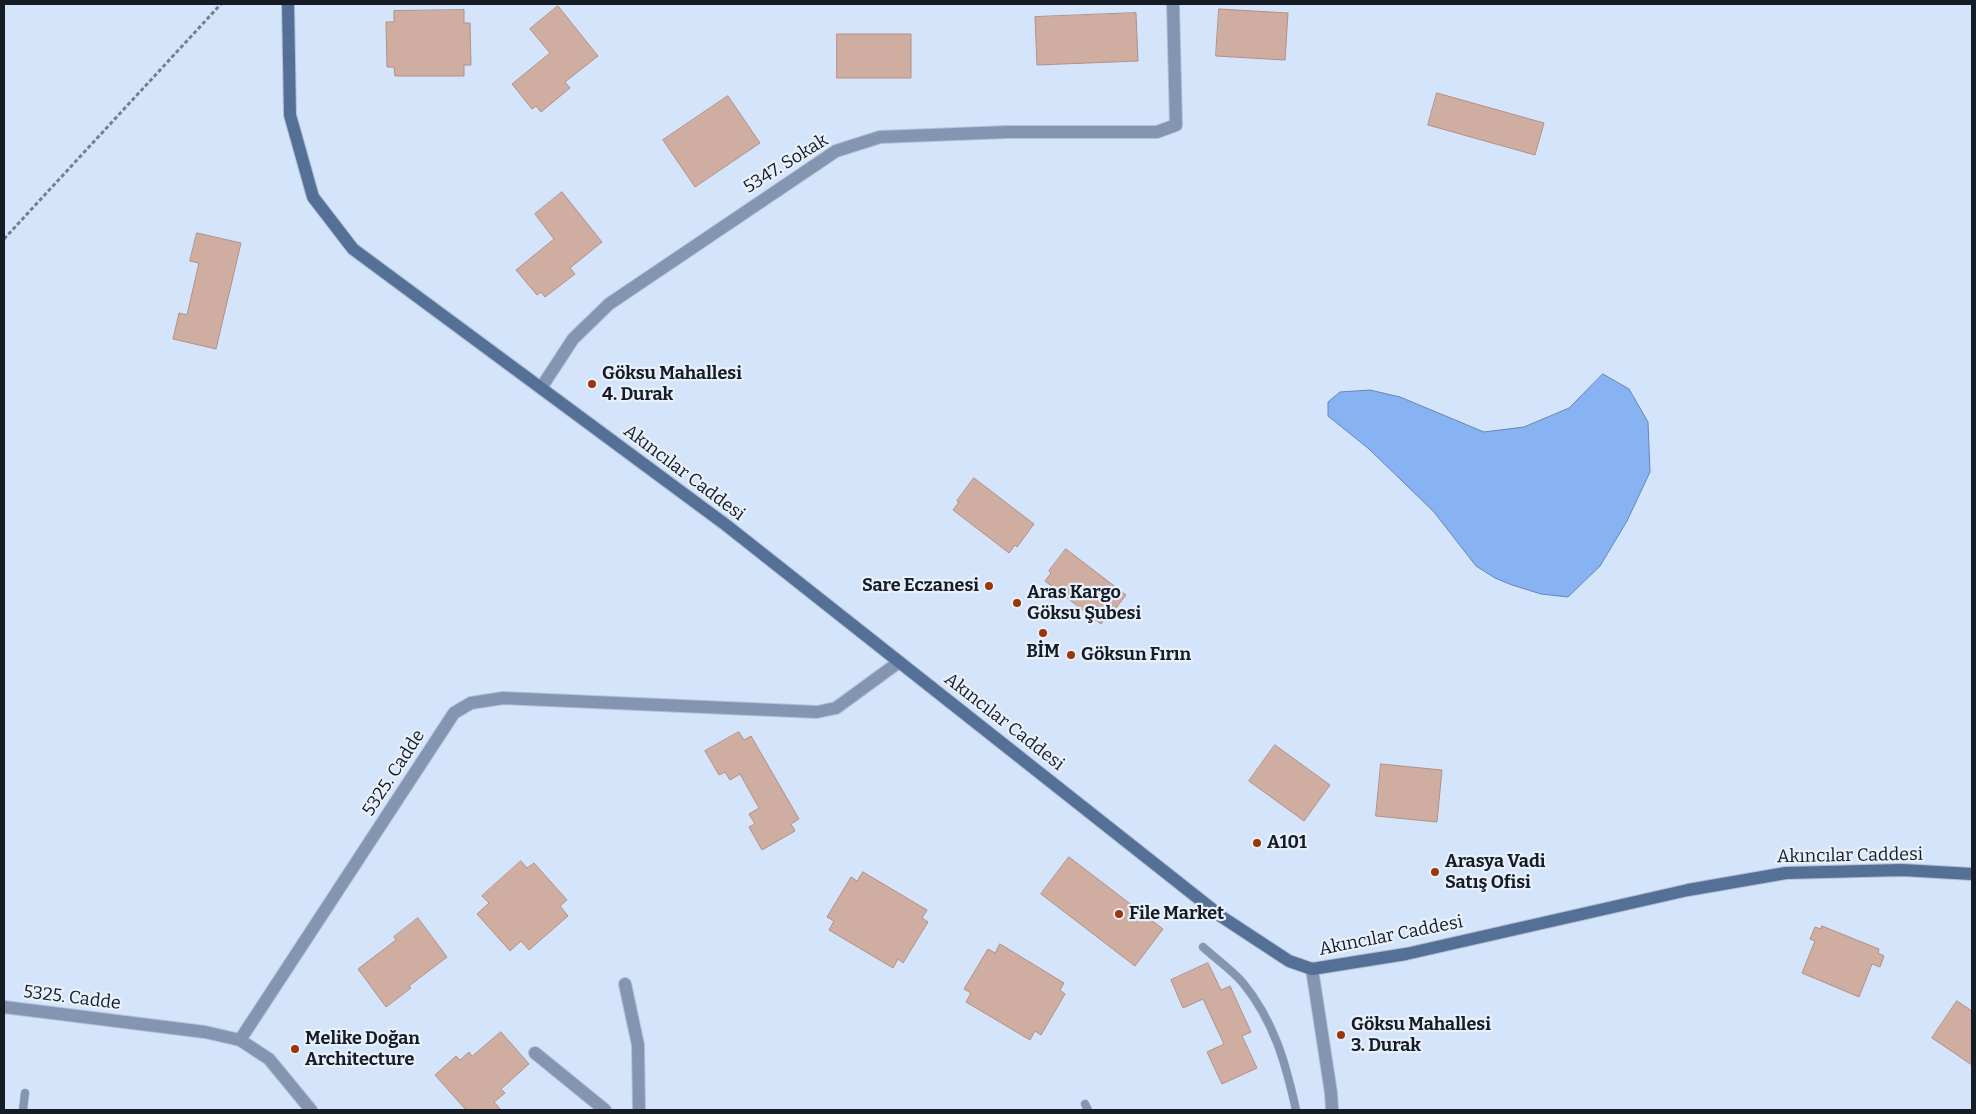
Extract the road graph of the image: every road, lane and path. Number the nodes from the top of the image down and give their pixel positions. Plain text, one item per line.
1 (221, 4) edge
2 (288, 4) edge
3 (1173, 4) edge
4 (4, 239) edge
5 (541, 388) junction
6 (899, 662) junction
7 (1972, 874) edge
8 (1203, 947) dead end
9 (1312, 969) junction
10 (625, 984) dead end
11 (4, 1007) edge
12 (240, 1040) junction
13 (535, 1053) dead end
14 (25, 1093) dead end
15 (23, 1110) edge
16 (311, 1110) edge
17 (605, 1110) edge
18 (639, 1110) edge
19 (1296, 1110) edge
20 (1332, 1110) edge

1 - 4 path
2 - 5 street, Akıncılar Caddesi
3 - 5 street, 5347. Sokak
5 - 6 street, Akıncılar Caddesi
6 - 9 street, Akıncılar Caddesi
6 - 12 street, 5325. Cadde
7 - 9 street, Akıncılar Caddesi
8 - 19 lane
9 - 20 street
10 - 18 street
11 - 12 street, 5325. Cadde
12 - 16 street
13 - 17 street
14 - 15 lane

